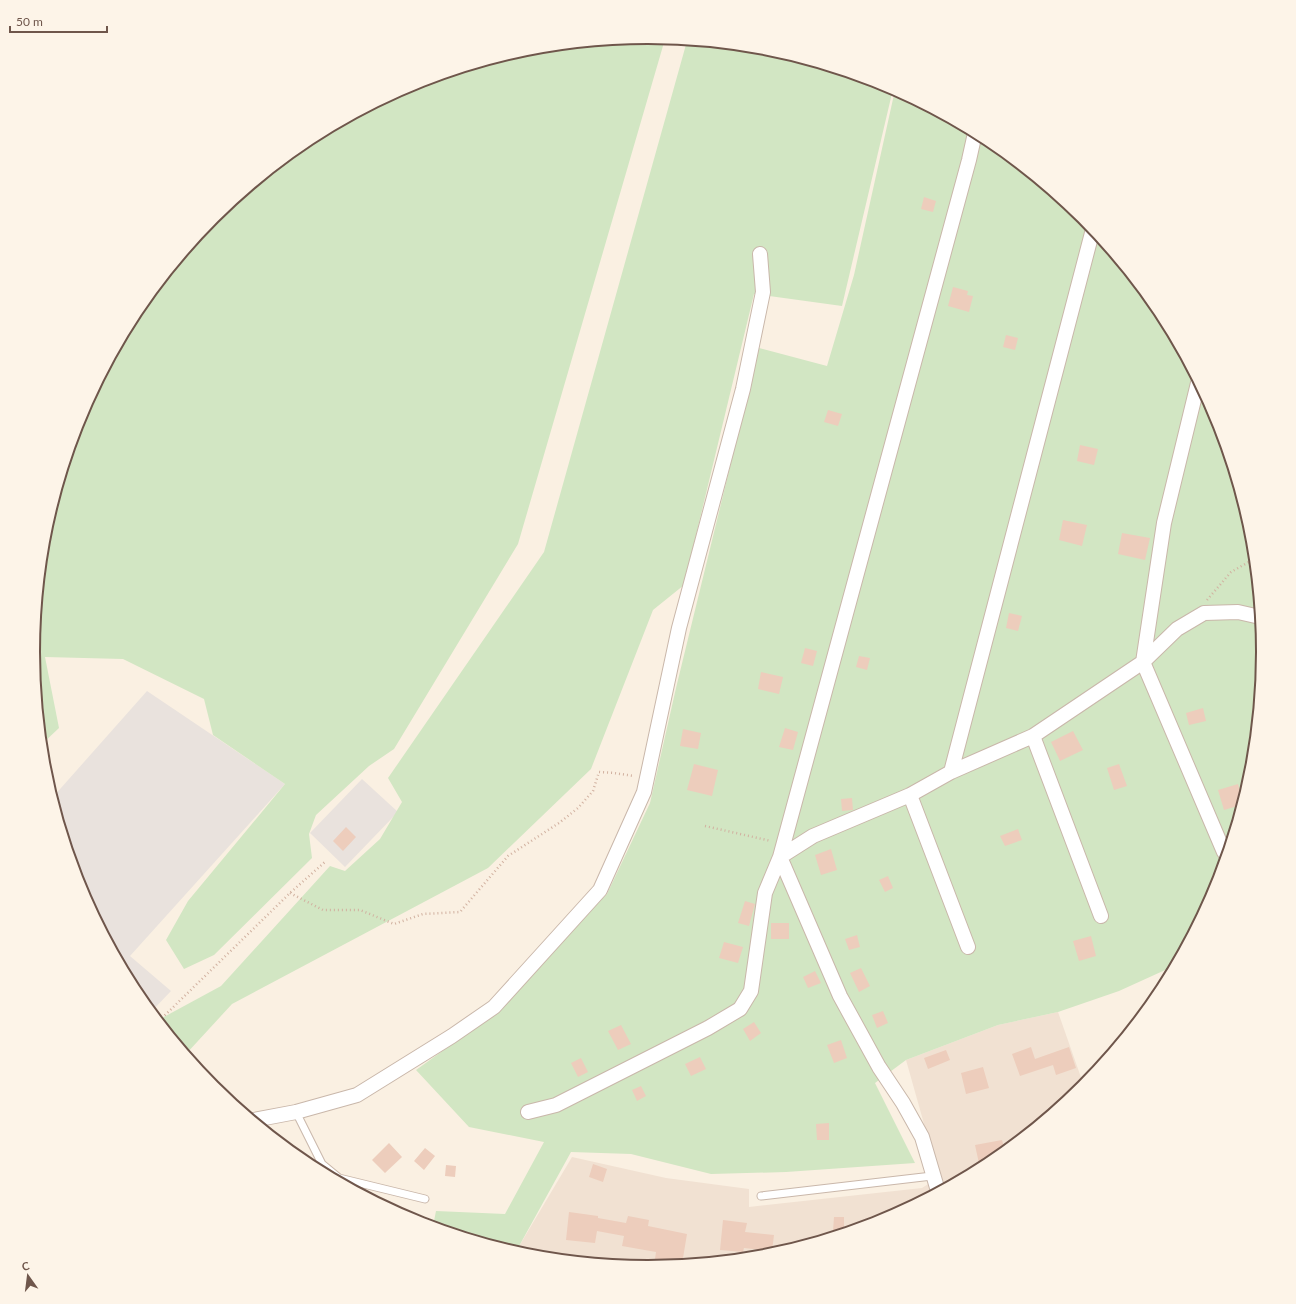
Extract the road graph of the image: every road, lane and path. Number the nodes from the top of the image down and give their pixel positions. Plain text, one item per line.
1 (974, 138) edge
2 (1091, 236) edge
3 (760, 254) dead end
4 (1196, 390) edge
5 (1249, 562) edge
6 (1207, 600) dead end
7 (1255, 616) edge
8 (1143, 662) junction
9 (1033, 736) junction
10 (951, 772) junction
11 (647, 778) junction
12 (910, 795) junction
13 (705, 826) dead end
14 (1223, 850) edge
15 (782, 851) junction
16 (326, 861) dead end
17 (290, 893) junction
18 (1101, 916) dead end
19 (968, 947) dead end
20 (163, 1017) edge
21 (296, 1112) junction
22 (528, 1112) dead end
23 (259, 1119) edge
24 (329, 1170) edge
25 (932, 1176) junction
26 (345, 1179) edge
27 (937, 1187) edge
28 (761, 1196) dead end
29 (425, 1199) dead end

1 - 15 street
2 - 10 street
3 - 11 street
4 - 8 street
5 - 6 path
7 - 8 street
8 - 9 street
8 - 14 street
9 - 10 street
9 - 18 street
10 - 12 street
11 - 17 path
11 - 21 street
12 - 15 street
12 - 19 street
13 - 15 path
15 - 22 street
15 - 25 street
16 - 17 path
17 - 20 path
21 - 23 street
21 - 24 lane
25 - 27 street
25 - 28 lane
26 - 29 lane

